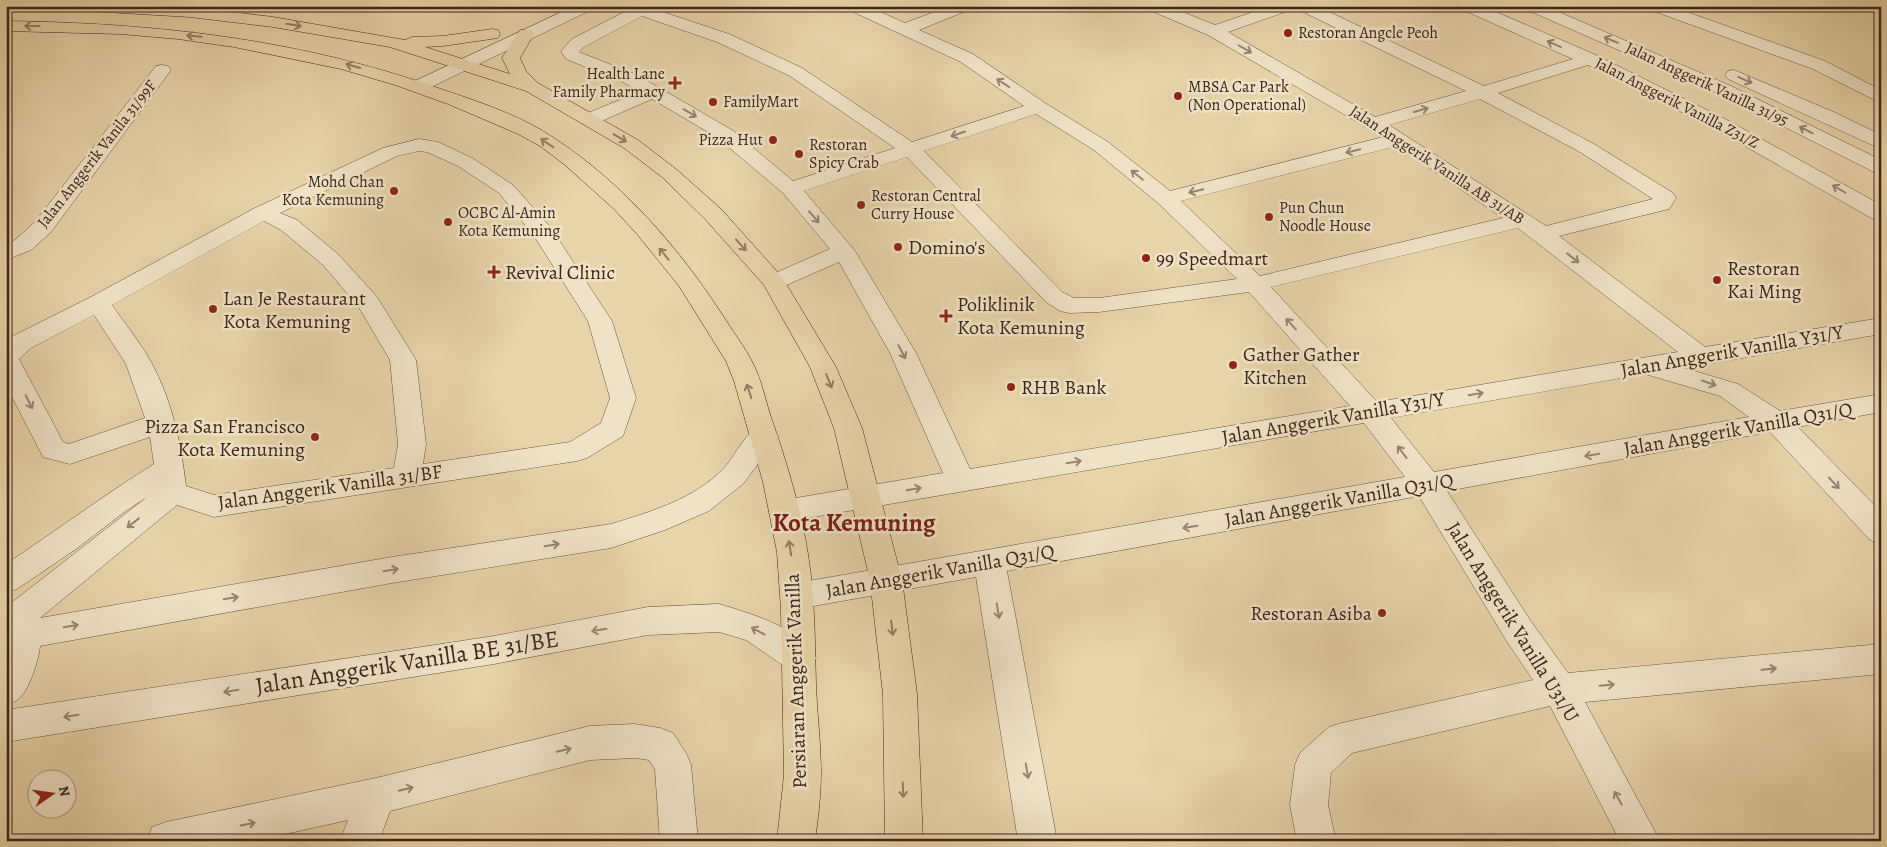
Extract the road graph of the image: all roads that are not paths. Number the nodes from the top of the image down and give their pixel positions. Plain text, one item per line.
1 (88, 6) edge
2 (554, 6) edge
3 (586, 6) edge
4 (853, 6) edge
5 (965, 6) edge
6 (1153, 6) edge
7 (1287, 6) edge
8 (1303, 6) edge
9 (1467, 6) edge
10 (1531, 6) edge
11 (1572, 6) edge
12 (1654, 6) edge
13 (644, 8) edge
14 (6, 26) edge
15 (905, 29) junction
16 (1214, 31) junction
17 (492, 34) junction
18 (526, 34) junction
19 (1643, 36) dead end
20 (393, 42) junction
21 (441, 58) junction
22 (1590, 59) junction
23 (462, 65) junction
24 (162, 70) dead end
25 (1723, 70) dead end
26 (410, 83) junction
27 (532, 87) junction
28 (1725, 90) junction
29 (654, 92) junction
30 (1483, 92) junction
31 (1881, 97) edge
32 (1674, 99) junction
33 (1038, 106) junction
34 (590, 119) junction
35 (1374, 123) junction
36 (1400, 139) junction
37 (1881, 142) edge
38 (911, 150) junction
39 (1881, 168) edge
40 (790, 189) junction
41 (1166, 198) junction
42 (263, 213) junction
43 (1881, 214) edge
44 (1522, 220) junction
45 (1542, 234) junction
46 (844, 251) junction
47 (6, 253) edge
48 (774, 282) junction
49 (1255, 284) junction
50 (98, 303) junction
51 (1881, 326) edge
52 (1700, 356) junction
53 (6, 358) edge
54 (1645, 366) junction
55 (1881, 403) edge
56 (1371, 412) junction
57 (1776, 422) junction
58 (161, 423) junction
59 (764, 436) junction
60 (407, 477) junction
61 (171, 481) junction
62 (961, 481) junction
63 (1427, 484) junction
64 (866, 497) junction
65 (784, 511) junction
66 (1881, 532) edge
67 (990, 563) junction
68 (6, 580) edge
69 (886, 580) junction
70 (797, 596) junction
71 (14, 623) edge
72 (799, 658) junction
73 (1881, 659) edge
74 (6, 689) edge
75 (1559, 689) junction
76 (6, 726) edge
77 (376, 796) junction
78 (166, 841) edge
79 (359, 841) edge
80 (679, 841) edge
81 (796, 841) edge
82 (904, 841) edge
83 (1038, 841) edge
84 (1317, 841) edge
85 (1641, 841) edge

1 -> 20 main road
2 - 17 street
3 - 18 street
4 - 15 street, Jalan Anggerik Vanilla U31/U
5 - 15 street
6 - 16 street, Jalan Anggerik Vanilla AB 31/AB
7 - 16 street
8 - 30 street
22 -> 9 street, Jalan Anggerik Vanilla Z31/Z
28 -> 10 street, Jalan Anggerik Vanilla 31/95
11 - 19 street, Jalan Anggerik Vanilla 31/95
12 - 31 street
13 - 29 street
13 - 38 street
26 -> 14 main road, Persiaran Anggerik Vanilla
33 -> 15 street, Jalan Anggerik Vanilla U31/U
16 -> 35 street, Jalan Anggerik Vanilla AB 31/AB
17 - 20 main road
17 - 21 street
18 - 23 street
18 - 27 main road
20 - 21 main road
21 - 23 main road
21 - 26 street
22 - 30 street
22 - 32 street, Jalan Anggerik Vanilla Z31/Z
23 - 26 street
23 - 27 main road
24 - 47 street, Jalan Anggerik Vanila 31/99F
25 -> 37 street, Jalan Anggerik Vanilla 31/95
59 -> 26 main road, Persiaran Anggerik Vanilla
27 - 34 main road
28 - 32 street
39 -> 28 street, Jalan Anggerik Vanilla 31/95
29 - 34 street
29 -> 40 street
35 -> 30 street
30 - 45 street
43 -> 32 street, Jalan Anggerik Vanilla Z31/Z
33 -> 38 street
41 -> 33 street, Jalan Anggerik Vanilla U31/U
34 -> 48 main road
35 - 36 street, Jalan Anggerik Vanilla AB 31/AB
36 -> 41 street
36 - 44 street, Jalan Anggerik Vanilla AB 31/AB
38 - 40 street
38 - 49 street
40 -> 46 street
41 - 49 street, Jalan Anggerik Vanilla U31/U
42 - 50 street, Jalan Anggerik Vanilla 31/BF
42 - 60 street
42 - 60 street, Jalan Anggerik Vanilla 31/BF
44 - 45 street, Jalan Anggerik Vanilla AB 31/AB
44 - 49 street
45 -> 52 street, Jalan Anggerik Vanilla AB 31/AB
46 - 48 street
46 -> 62 street
48 -> 64 main road
56 -> 49 street, Jalan Anggerik Vanilla U31/U
50 - 53 street, Jalan Anggerik Vanilla 31/BF
50 - 58 street
51 - 52 street, Jalan Anggerik Vanilla Y31/Y
52 - 54 street, Jalan Anggerik Vanilla Y31/Y
53 -> 58 street
56 -> 54 street, Jalan Anggerik Vanilla Y31/Y
54 -> 57 street
55 - 57 street, Jalan Anggerik Vanilla Q31/Q
62 -> 56 street, Jalan Anggerik Vanilla Y31/Y
63 -> 56 street, Jalan Anggerik Vanilla U31/U
57 -> 63 street, Jalan Anggerik Vanilla Q31/Q
57 -> 66 street
58 - 61 street
59 - 65 main road, Persiaran Anggerik Vanilla
71 -> 59 street
60 - 61 street, Jalan Anggerik Vanilla 31/BF
61 - 68 street
61 -> 71 street
64 -> 62 street, Jalan Anggerik Vanilla Y31/Y
63 -> 67 street, Jalan Anggerik Vanilla Q31/Q
63 - 75 street, Jalan Anggerik Vanilla U31/U
64 - 65 street, Jalan Anggerik Vanilla Y31/Y
64 - 69 main road
70 -> 65 main road, Persiaran Anggerik Vanilla
67 - 69 street, Jalan Anggerik Vanilla Q31/Q
67 -> 83 street
69 - 70 street, Jalan Anggerik Vanilla Q31/Q
69 -> 82 main road
70 - 72 main road, Persiaran Anggerik Vanilla
71 - 74 street
72 -> 76 street, Jalan Anggerik Vanilla BE 31/BE
72 - 81 main road, Persiaran Anggerik Vanilla
75 -> 73 street
75 - 84 street
85 -> 75 street, Jalan Anggerik Vanilla U31/U
78 -> 77 street
77 - 79 street
77 -> 80 street

